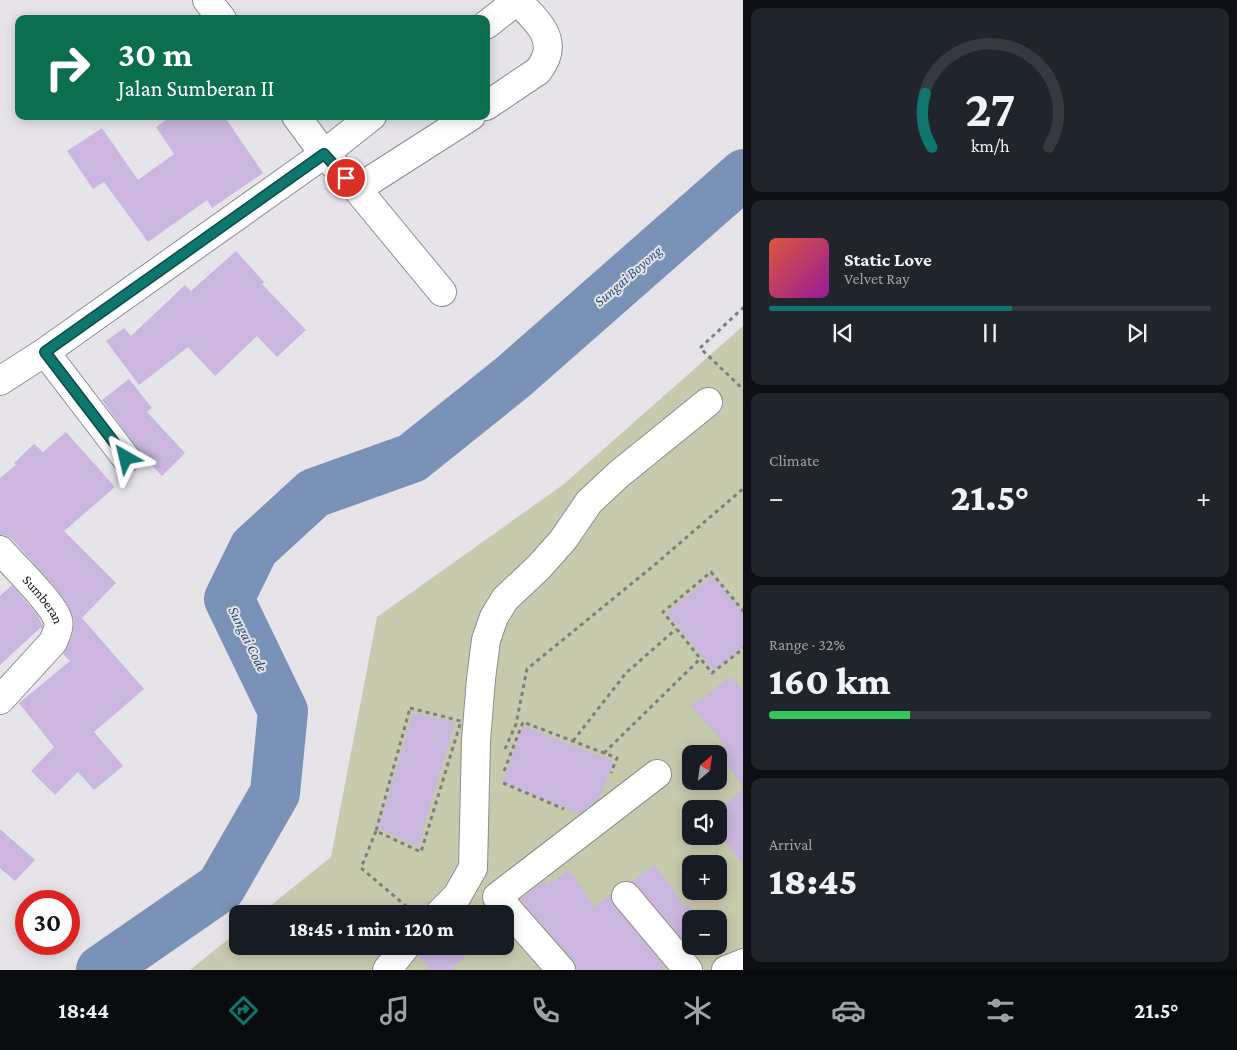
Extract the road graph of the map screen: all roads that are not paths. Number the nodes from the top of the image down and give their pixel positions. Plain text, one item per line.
1 (208, 0) edge
2 (518, 1) edge
3 (219, 15) edge
4 (490, 22) edge
5 (490, 103) edge
6 (299, 120) edge
7 (367, 120) edge
8 (465, 120) edge
9 (324, 154) junction
10 (357, 189) junction
11 (442, 292) dead end
12 (45, 352) junction
13 (0, 381) edge
14 (708, 402) dead end
15 (126, 458) dead end
16 (0, 550) edge
17 (0, 700) edge
18 (657, 774) dead end
19 (626, 896) dead end
20 (448, 905) edge
21 (399, 955) edge
22 (743, 963) edge
23 (387, 970) edge
24 (561, 970) edge
25 (688, 970) edge
26 (726, 970) edge

1 - 3 street
2 - 4 street
2 - 5 street
6 - 9 street
7 - 9 street
8 - 10 street
9 - 10 street
9 - 12 street
10 - 11 street
12 - 13 street
12 - 15 street
14 - 20 street
16 - 17 street, Sumberan
18 - 24 street
19 - 25 street
21 - 23 street
22 - 26 street

